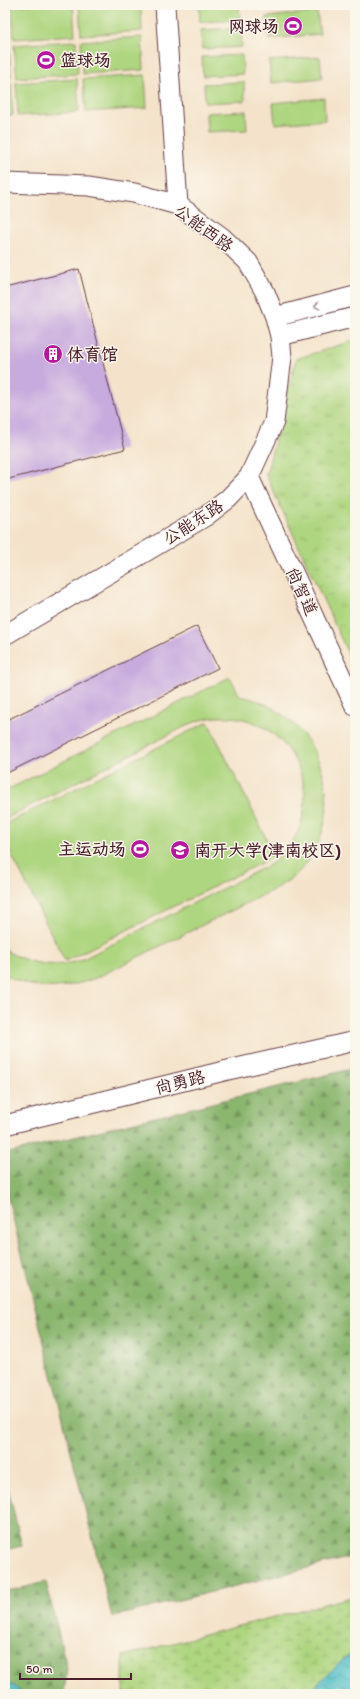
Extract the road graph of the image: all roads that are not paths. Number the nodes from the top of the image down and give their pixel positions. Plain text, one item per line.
1 (165, 5) edge
2 (5, 183) edge
3 (178, 205) junction
4 (355, 296) edge
5 (275, 316) junction
6 (355, 317) edge
7 (280, 336) junction
8 (249, 477) junction
9 (5, 635) edge
10 (355, 706) edge
11 (355, 1041) edge
12 (5, 1125) edge

1 - 3 street
2 - 3 street, 公能西路
3 - 5 street, 公能西路
4 -> 5 street
5 - 7 street, 公能西路
6 - 7 street
7 - 8 street, 公能东路
8 - 9 street, 公能东路
8 - 10 street, 尚智道
11 - 12 street, 尚勇路

